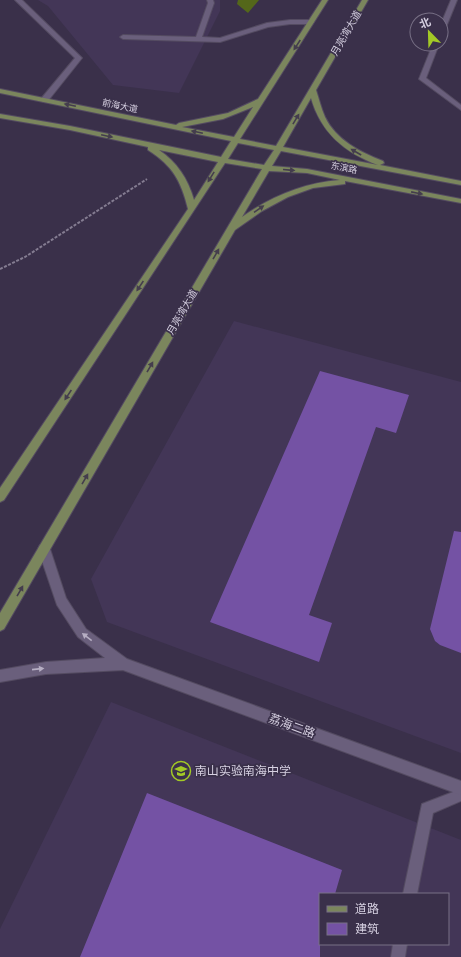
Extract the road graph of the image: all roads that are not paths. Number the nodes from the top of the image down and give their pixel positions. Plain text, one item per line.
1 (18, 0) edge
2 (210, 0) edge
3 (325, 0) edge
4 (365, 0) edge
5 (454, 0) edge
6 (449, 12) edge
7 (311, 22) junction
8 (123, 37) dead end
9 (198, 40) junction
10 (433, 52) edge
11 (0, 91) edge
12 (313, 91) junction
13 (263, 98) junction
14 (44, 100) junction
15 (461, 108) edge
16 (0, 116) edge
17 (170, 127) junction
18 (235, 140) junction
19 (145, 145) junction
20 (279, 148) junction
21 (223, 160) junction
22 (267, 168) junction
23 (405, 173) junction
24 (361, 181) junction
25 (461, 183) edge
26 (461, 202) edge
27 (192, 209) junction
28 (228, 233) junction
29 (0, 497) edge
30 (44, 549) junction
31 (0, 625) edge
32 (123, 664) junction
33 (0, 676) edge
34 (461, 788) edge
35 (461, 795) edge
36 (410, 893) edge
37 (400, 945) edge
38 (398, 957) edge

1 - 14 street
2 - 9 street
3 - 7 main road
4 - 12 main road, 月亮湾大道
5 - 6 street
7 - 9 street
7 -> 13 main road
8 - 9 street
10 - 15 street
11 - 14 main road, 前海大道
20 -> 12 main road, 月亮湾大道
23 -> 12 main road
13 - 17 main road
13 - 18 main road
17 -> 14 main road, 前海大道
16 -> 19 main road
18 -> 17 main road, 前海大道
18 - 20 main road, 东滨路
18 - 21 main road
19 - 21 main road
19 - 27 main road
20 - 22 main road, 月亮湾大道
20 - 23 main road, 东滨路
21 - 22 main road, 东滨路
21 -> 27 main road
22 -> 24 main road, 东滨路
22 - 28 main road, 月亮湾大道
23 - 25 main road, 东滨路
24 -> 26 main road, 东滨路
28 -> 24 main road
27 -> 29 main road
30 -> 28 main road, 月亮湾大道
31 -> 30 main road, 月亮湾大道
32 -> 30 street, 荔海二路
33 -> 32 street, 荔海二路
32 - 34 street, 荔海二路
35 - 36 lane
37 - 38 lane

